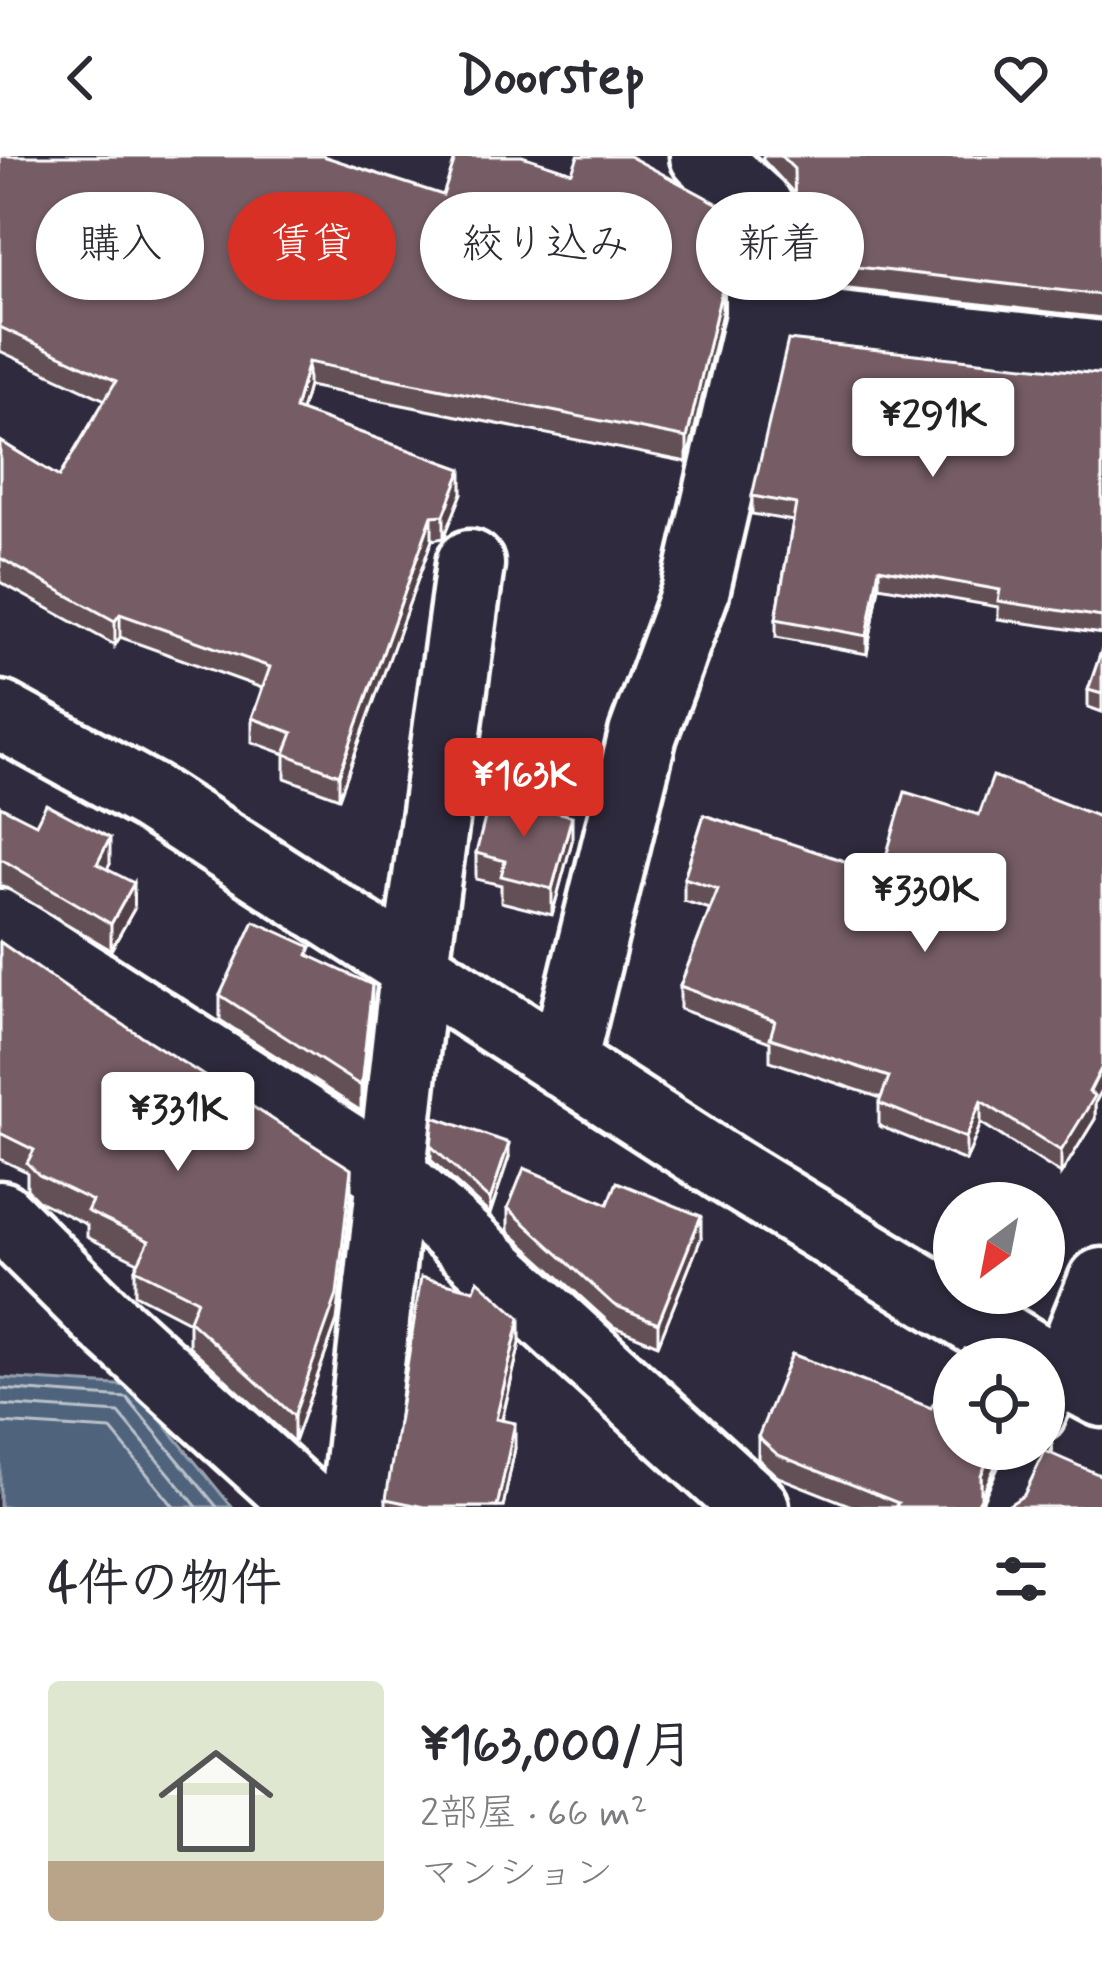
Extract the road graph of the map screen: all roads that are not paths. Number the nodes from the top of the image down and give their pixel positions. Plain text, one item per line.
1 (704, 156) edge
2 (759, 317) junction
3 (1102, 355) edge
4 (470, 564) dead end
5 (0, 715) edge
6 (0, 923) edge
7 (415, 965) junction
8 (563, 1062) junction
9 (395, 1178) junction
10 (0, 1215) edge
11 (1102, 1282) edge
12 (992, 1338) edge
13 (1065, 1367) edge
14 (1020, 1470) edge
15 (310, 1507) edge
16 (354, 1507) edge
17 (755, 1507) edge
18 (1003, 1507) edge

1 - 2 street
2 - 3 street
2 - 8 street
4 - 7 street
5 - 7 street
6 - 9 street
7 - 8 street
7 - 9 street
8 - 12 street
9 - 16 street
9 - 17 street
10 - 15 street
11 - 13 street
14 - 18 lane

